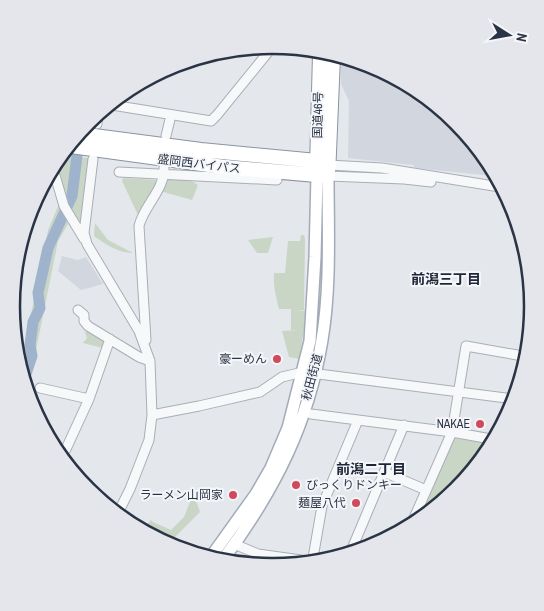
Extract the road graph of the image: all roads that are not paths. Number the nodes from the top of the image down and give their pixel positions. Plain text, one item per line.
1 (267, 54) edge
2 (320, 58) edge
3 (333, 61) edge
4 (119, 106) edge
5 (171, 115) junction
6 (92, 136) edge
7 (166, 136) dead end
8 (164, 170) junction
9 (323, 170) junction
10 (119, 172) dead end
11 (55, 177) edge
12 (277, 180) dead end
13 (494, 187) edge
14 (87, 244) junction
15 (78, 310) dead end
16 (110, 339) junction
17 (147, 348) junction
18 (519, 355) edge
19 (150, 361) junction
20 (309, 372) junction
21 (40, 388) dead end
22 (458, 391) junction
23 (507, 398) edge
24 (89, 399) junction
25 (311, 414) dead end
26 (152, 415) junction
27 (358, 420) junction
28 (404, 425) junction
29 (452, 432) junction
30 (486, 438) edge
31 (66, 449) dead end
32 (384, 472) junction
33 (426, 490) junction
34 (121, 507) edge
35 (417, 511) edge
36 (234, 544) junction
37 (354, 544) edge
38 (215, 551) edge
39 (227, 553) edge
40 (314, 554) edge
41 (274, 558) edge

1 - 5 street
2 - 9 highway, 国道46号
3 - 9 highway, 国道46号
4 - 5 street
5 - 7 street
6 - 9 highway, 盛岡西バイパス
6 - 14 street
8 - 10 street
8 - 12 street
8 - 17 street
9 - 13 street
9 - 20 main road, 秋田街道
11 - 14 street
14 - 17 street
15 - 16 street
16 - 19 street
16 - 24 street
17 - 19 street
18 - 22 street
19 - 26 street
20 - 22 street
20 - 26 street
20 - 36 main road, 秋田街道
20 - 38 main road, 秋田街道
21 - 24 street
22 - 23 street
22 - 29 street
24 - 31 street
25 - 27 street
26 - 34 street
27 - 28 street
27 - 40 street
28 - 29 street
28 - 32 street
29 - 30 street
29 - 33 street
32 - 33 street
32 - 37 street
33 - 35 street
36 - 39 main road, 秋田街道
36 - 41 street

